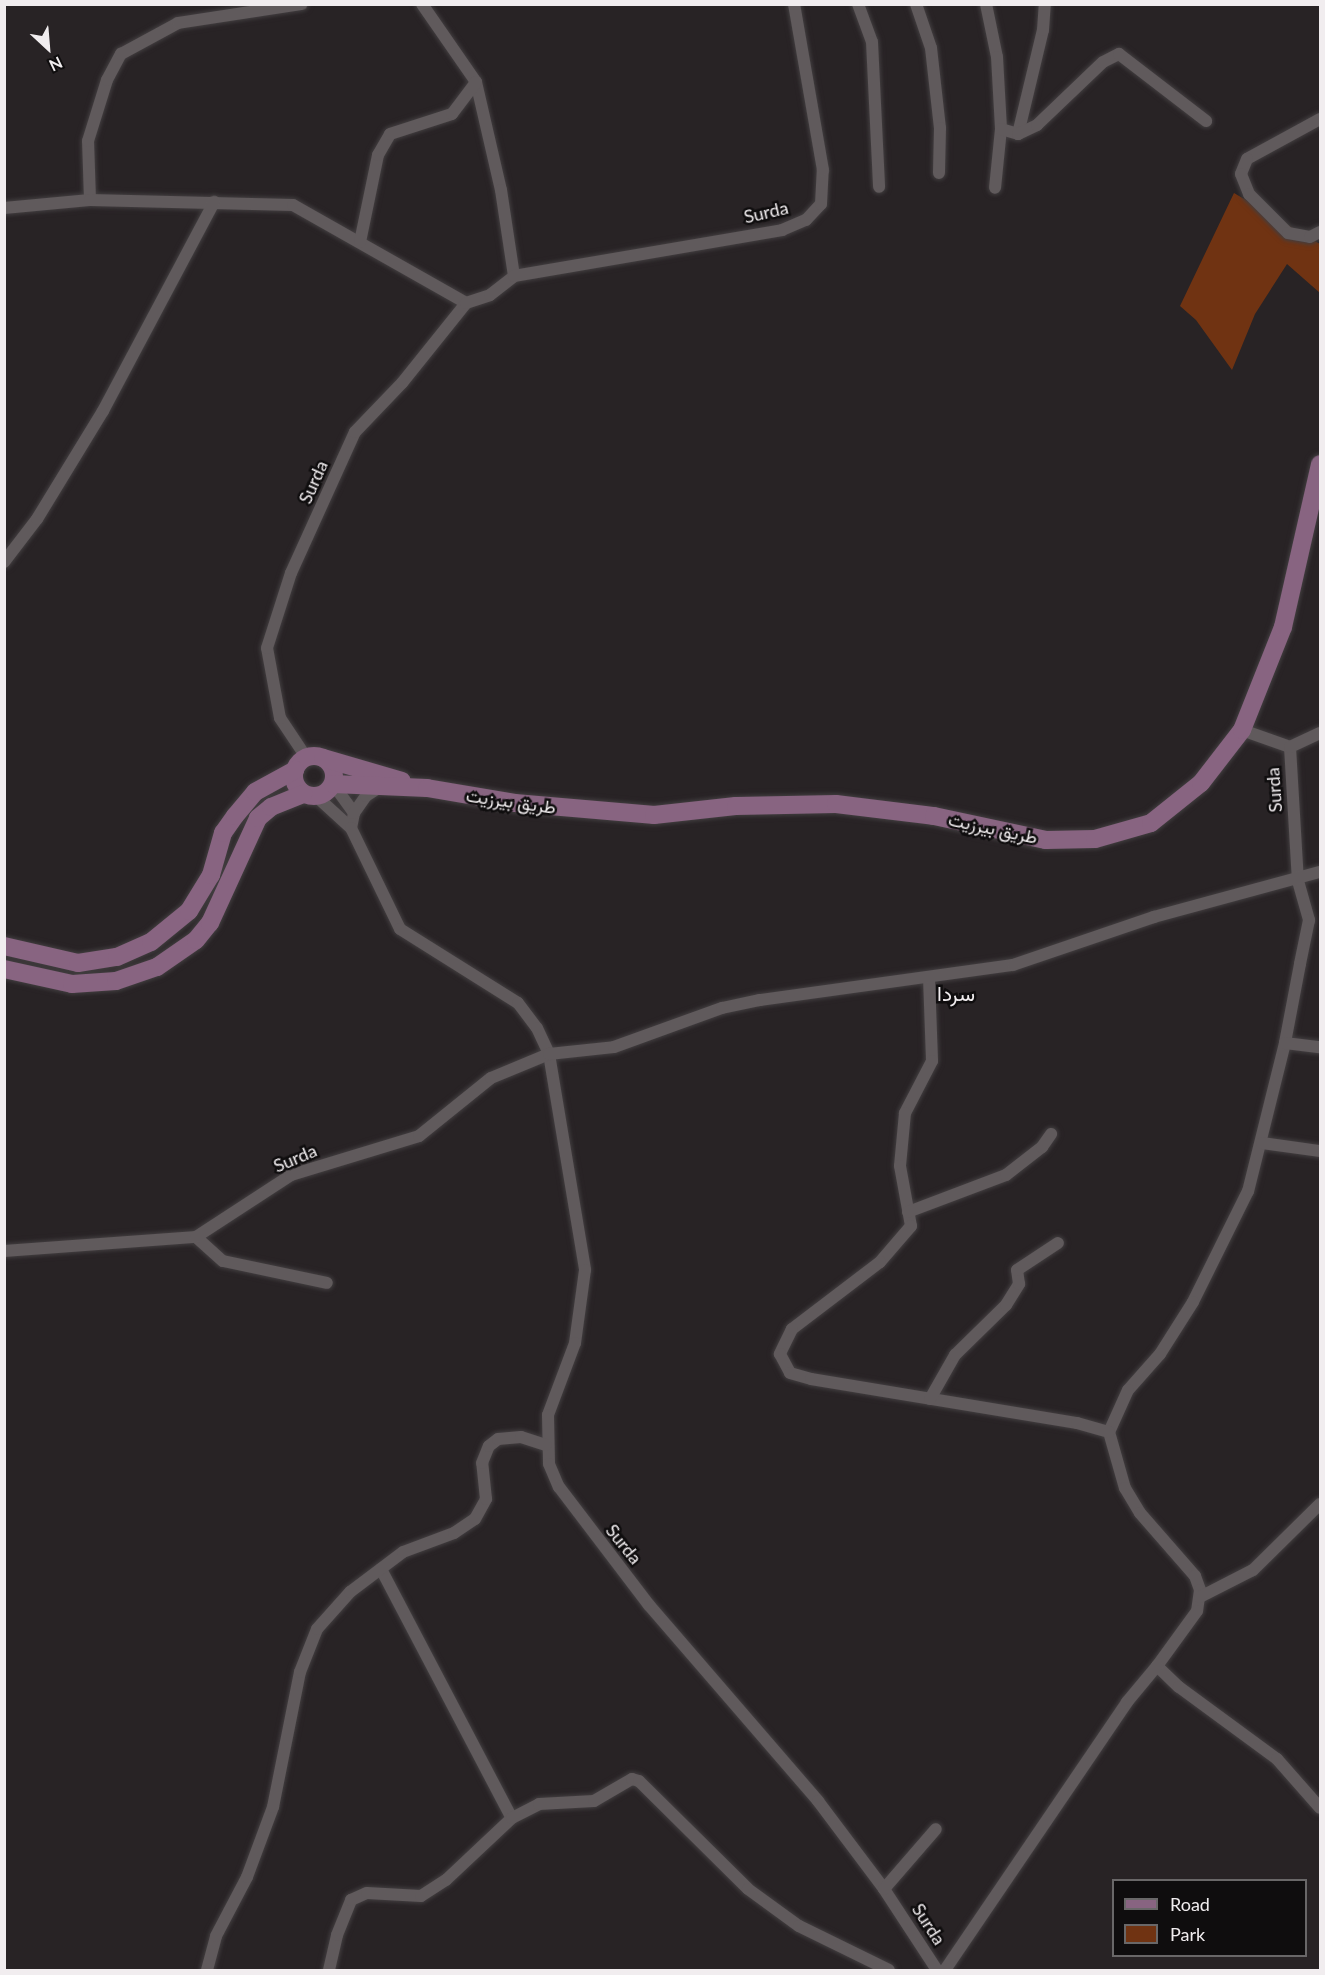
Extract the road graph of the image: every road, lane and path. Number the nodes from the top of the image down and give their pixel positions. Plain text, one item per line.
1 (302, 4) edge
2 (422, 4) edge
3 (794, 4) edge
4 (858, 4) edge
5 (916, 4) edge
6 (986, 4) edge
7 (1045, 4) edge
8 (476, 82) junction
9 (1320, 119) edge
10 (1206, 121) dead end
11 (1001, 129) junction
12 (1018, 134) junction
13 (939, 173) dead end
14 (879, 187) dead end
15 (995, 188) dead end
16 (90, 200) junction
17 (214, 202) junction
18 (4, 208) edge
19 (1320, 232) edge
20 (360, 242) junction
21 (514, 276) junction
22 (466, 303) junction
23 (1320, 464) edge
24 (4, 562) edge
25 (1242, 730) junction
26 (1320, 733) edge
27 (1290, 747) junction
28 (308, 762) junction
29 (333, 784) junction
30 (380, 787) junction
31 (427, 788) junction
32 (311, 795) junction
33 (354, 813) junction
34 (351, 828) junction
35 (1320, 872) edge
36 (1298, 881) junction
37 (4, 946) edge
38 (4, 969) edge
39 (929, 978) junction
40 (1286, 1043) junction
41 (1320, 1047) edge
42 (549, 1054) junction
43 (1052, 1134) dead end
44 (1262, 1143) junction
45 (1320, 1151) edge
46 (908, 1212) junction
47 (196, 1237) junction
48 (1058, 1243) dead end
49 (4, 1251) edge
50 (327, 1283) dead end
51 (930, 1399) junction
52 (1109, 1432) junction
53 (546, 1445) junction
54 (1320, 1504) edge
55 (381, 1569) junction
56 (1200, 1597) junction
57 (1157, 1666) junction
58 (1320, 1808) edge
59 (512, 1818) junction
60 (936, 1829) dead end
61 (884, 1889) junction
62 (207, 1971) edge
63 (329, 1971) edge
64 (889, 1971) edge
65 (937, 1971) edge
66 (945, 1971) edge

1 - 16 street
2 - 8 street
3 - 21 street, Surda
4 - 14 street
5 - 13 street
6 - 11 street
7 - 12 street
8 - 20 street
8 - 21 street
9 - 19 street
10 - 12 street
11 - 12 street
11 - 15 street
16 - 17 street
16 - 18 street
17 - 20 street
17 - 24 street
20 - 22 street
21 - 22 street, Surda
22 - 28 street, Surda
23 - 25 main road, طريق بيرزيت
25 - 27 street, Surda
25 - 31 main road, طريق بيرزيت
26 - 27 street
27 - 36 street, Surda
28 - 29 main road
28 - 31 main road
28 - 32 main road
28 - 37 main road
29 - 30 main road
29 - 32 main road
29 - 33 street
30 - 31 main road
30 - 33 street
32 - 34 street, Surda
32 - 38 main road
33 - 34 street
34 - 42 street, Surda
35 - 36 street
36 - 39 street
36 - 40 street, Surda
39 - 42 street
39 - 46 street
40 - 41 street
40 - 44 street, Surda
42 - 47 street, Surda
42 - 53 street, Surda
43 - 46 street
44 - 45 street
44 - 52 street, Surda
46 - 51 street
47 - 49 street, Surda
47 - 50 street
48 - 51 street
51 - 52 street
52 - 56 street
53 - 55 street
53 - 61 street, Surda
54 - 56 street
55 - 59 street
55 - 62 street
56 - 57 street
57 - 58 street
57 - 66 street
59 - 63 street
59 - 64 street
60 - 61 street
61 - 65 street, Surda

